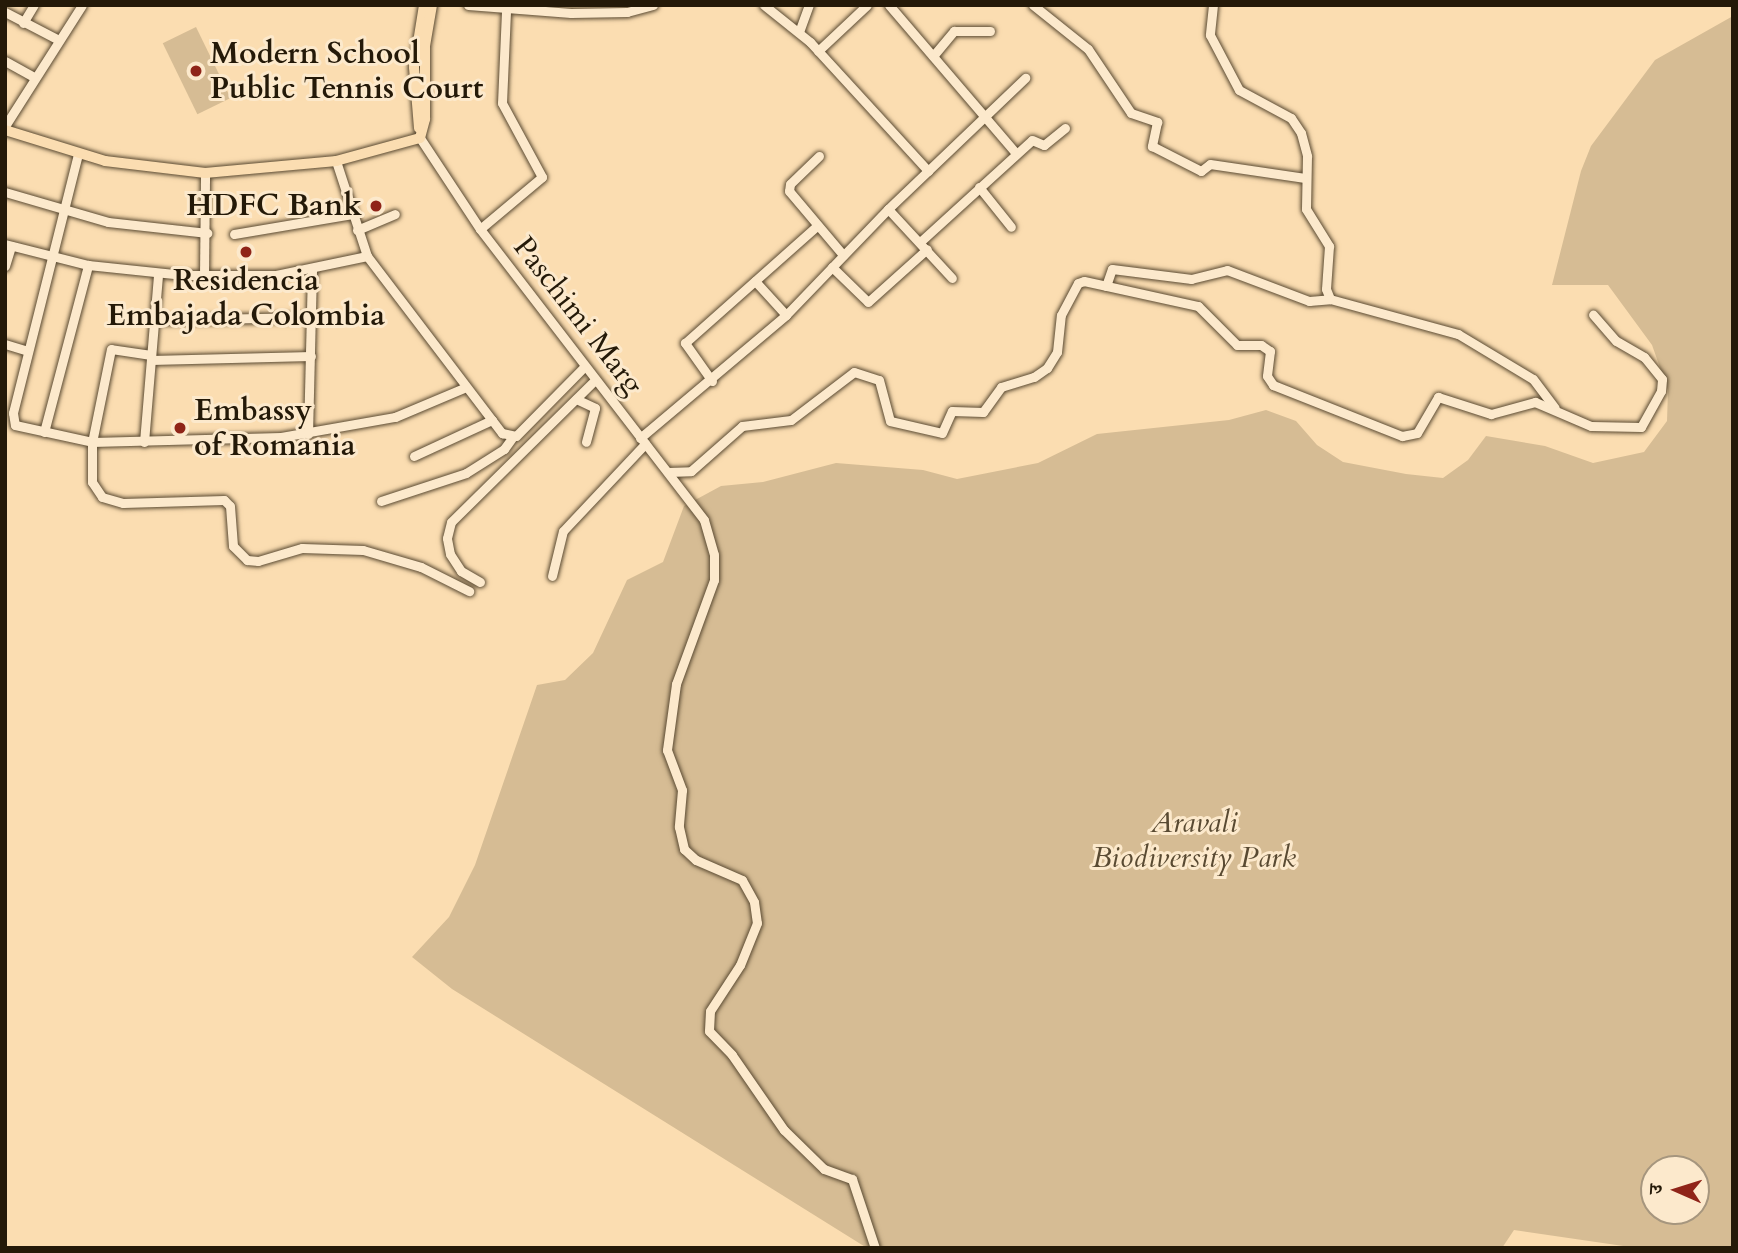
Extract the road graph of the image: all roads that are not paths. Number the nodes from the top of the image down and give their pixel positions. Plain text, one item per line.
1 (34, 5) edge
2 (82, 5) edge
3 (424, 5) edge
4 (432, 5) edge
5 (468, 5) edge
6 (486, 5) edge
7 (642, 5) edge
8 (653, 5) edge
9 (764, 5) edge
10 (809, 5) edge
11 (867, 5) edge
12 (888, 5) edge
13 (1033, 5) edge
14 (1213, 5) edge
15 (5, 12) edge
16 (506, 12) junction
17 (23, 23) junction
18 (990, 31) dead end
19 (799, 32) junction
20 (57, 39) junction
21 (818, 51) junction
22 (933, 56) junction
23 (5, 61) edge
24 (34, 77) junction
25 (1025, 78) dead end
26 (986, 117) junction
27 (5, 128) edge
28 (1065, 128) dead end
29 (418, 139) junction
30 (1016, 153) junction
31 (78, 154) junction
32 (819, 156) dead end
33 (336, 161) junction
34 (929, 171) junction
35 (205, 173) junction
36 (1305, 178) junction
37 (979, 187) junction
38 (5, 192) edge
39 (888, 209) junction
40 (64, 210) junction
41 (352, 214) junction
42 (395, 214) dead end
43 (817, 226) junction
44 (1011, 227) dead end
45 (481, 229) junction
46 (357, 230) junction
47 (207, 233) junction
48 (234, 234) dead end
49 (8, 245) edge
50 (924, 246) junction
51 (843, 255) junction
52 (51, 256) junction
53 (367, 256) junction
54 (88, 265) junction
55 (5, 266) edge
56 (832, 267) junction
57 (312, 269) junction
58 (158, 274) junction
59 (204, 276) junction
60 (952, 278) dead end
61 (755, 281) junction
62 (1106, 286) junction
63 (1330, 299) junction
64 (786, 315) junction
65 (1593, 315) dead end
66 (312, 317) junction
67 (154, 320) junction
68 (5, 344) edge
69 (28, 351) junction
70 (311, 356) junction
71 (151, 357) junction
72 (584, 367) junction
73 (595, 380) junction
74 (712, 381) junction
75 (466, 387) junction
76 (576, 399) junction
77 (1555, 408) junction
78 (492, 420) junction
79 (44, 432) junction
80 (308, 434) junction
81 (512, 438) junction
82 (643, 441) junction
83 (92, 442) junction
84 (144, 442) junction
85 (586, 442) dead end
86 (414, 456) dead end
87 (668, 472) junction
88 (381, 500) dead end
89 (552, 576) dead end
90 (480, 582) dead end
91 (469, 591) dead end
92 (875, 1248) edge

1 - 17 street
2 - 20 street
3 - 29 main road
4 - 29 main road
5 - 16 street
6 - 7 street
8 - 16 street
9 - 19 street
10 - 19 street
11 - 21 street
12 - 22 street
13 - 36 street
14 - 36 street
15 - 17 street
16 - 45 street
17 - 20 street
18 - 22 street
19 - 21 street
20 - 24 street
21 - 34 street
22 - 26 street
23 - 24 street
24 - 27 street
25 - 26 street, Paschimi Marg
26 - 30 street
26 - 34 street, Paschimi Marg
27 - 31 main road
28 - 30 street
29 - 33 main road
29 - 45 street, Paschimi Marg
30 - 37 street
31 - 35 main road
31 - 40 street
32 - 43 street
33 - 35 main road
33 - 41 street
34 - 39 street, Paschimi Marg
35 - 47 street
36 - 63 street
37 - 44 street
37 - 50 street
38 - 40 street
39 - 50 street
39 - 51 street, Paschimi Marg
40 - 47 street
40 - 52 street
41 - 46 street
41 - 48 street
42 - 46 street
43 - 51 street
43 - 61 street
45 - 72 street, Paschimi Marg
46 - 53 street
47 - 59 street
49 - 52 street
49 - 55 street
50 - 56 street
50 - 60 street
51 - 56 street, Paschimi Marg
52 - 54 street
52 - 69 street
53 - 57 street
53 - 75 street
54 - 58 street
54 - 79 street
56 - 64 street, Paschimi Marg
57 - 59 street
57 - 66 street
58 - 59 street
58 - 67 street
61 - 64 street
61 - 74 street
62 - 63 street
62 - 77 street
62 - 87 street
63 - 77 street
64 - 74 street, Paschimi Marg
65 - 77 street
66 - 67 street
66 - 70 street
67 - 71 street
68 - 69 street
69 - 79 street
70 - 71 street
70 - 80 street
71 - 83 street
71 - 84 street
72 - 73 street, Paschimi Marg
72 - 81 street
73 - 76 street
73 - 82 street, Paschimi Marg
74 - 82 street, Paschimi Marg
75 - 78 street
75 - 80 street
76 - 85 street
76 - 90 street
78 - 81 street
78 - 86 street
79 - 83 street
80 - 84 street
81 - 88 street
82 - 87 street
82 - 89 street
83 - 84 street
83 - 91 street
87 - 92 street

